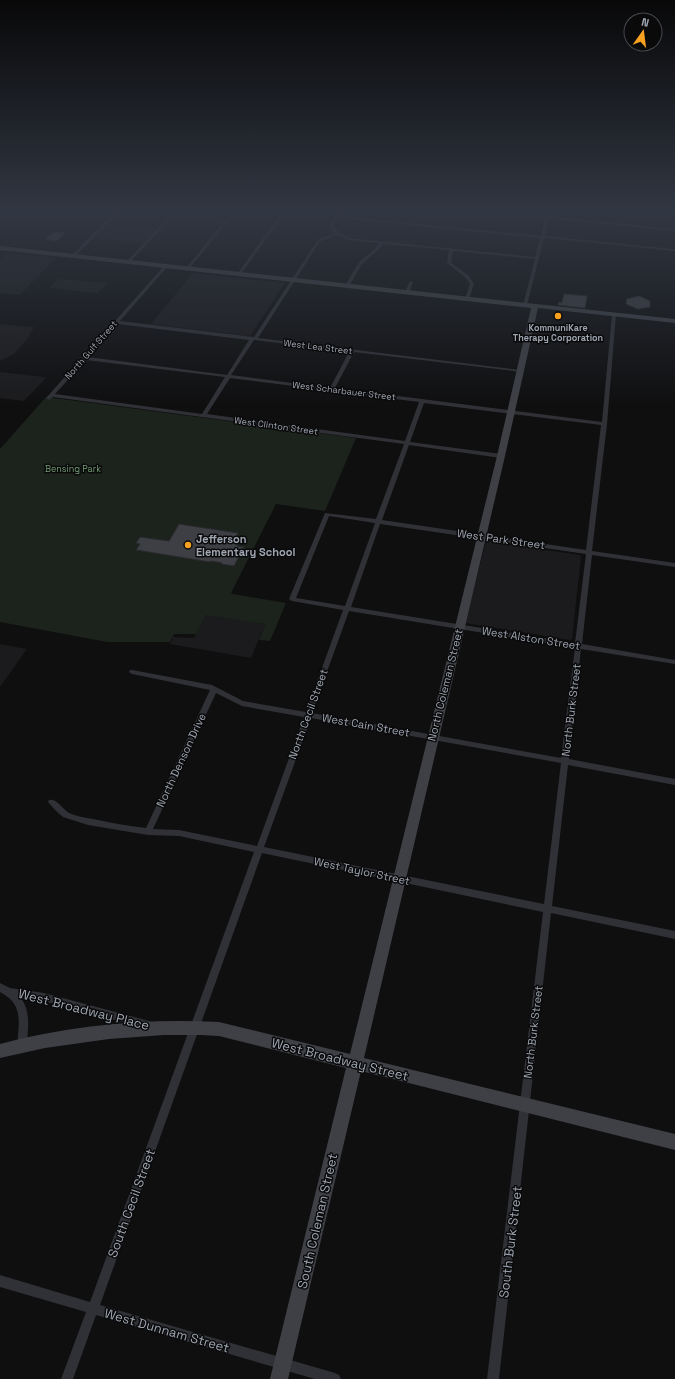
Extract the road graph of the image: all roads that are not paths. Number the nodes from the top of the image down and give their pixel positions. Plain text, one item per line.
1 (157, 276) edge
2 (260, 276) edge
3 (295, 276) edge
4 (352, 276) edge
5 (467, 276) edge
6 (535, 276) edge
7 (293, 280) junction
8 (412, 282) dead end
9 (347, 286) junction
10 (407, 292) junction
11 (467, 299) junction
12 (530, 306) junction
13 (614, 315) junction
14 (675, 321) edge
15 (115, 322) junction
16 (254, 339) junction
17 (352, 351) junction
18 (84, 358) junction
19 (520, 372) junction
20 (228, 376) junction
21 (332, 389) junction
22 (50, 396) joint
23 (422, 401) junction
24 (511, 413) junction
25 (203, 416) junction
26 (604, 424) junction
27 (407, 443) junction
28 (501, 456) junction
29 (378, 521) junction
30 (481, 536) junction
31 (589, 552) junction
32 (675, 565) edge
33 (292, 599) joint
34 (347, 608) junction
35 (459, 627) junction
36 (578, 646) junction
37 (675, 662) edge
38 (132, 672) dead end
39 (214, 689) junction
40 (308, 714) junction
41 (432, 737) junction
42 (565, 761) junction
43 (675, 782) edge
44 (52, 802) dead end
45 (148, 832) junction
46 (259, 850) junction
47 (399, 879) junction
48 (548, 909) junction
49 (675, 936) edge
50 (0, 987) edge
51 (10, 992) junction
52 (159, 1027) junction
53 (194, 1027) junction
54 (22, 1044) junction
55 (0, 1051) edge
56 (355, 1063) junction
57 (526, 1105) junction
58 (675, 1142) edge
59 (0, 1281) edge
60 (93, 1308) junction
61 (281, 1371) edge
62 (67, 1379) edge
63 (335, 1379) edge
64 (493, 1379) edge

1 - 15 street, North Gulf Street
2 - 7 main road
3 - 7 street
4 - 9 street
5 - 11 street
6 - 12 street, North Coleman Street
7 - 9 main road
7 - 16 street
8 - 10 street
9 - 10 main road
10 - 11 main road
11 - 12 main road
12 - 13 main road
12 - 19 main road, North Coleman Street
13 - 14 main road
13 - 26 street, North Burk Street
15 - 16 street, West Lea Street
15 - 18 street, North Gulf Street
16 - 17 street, West Lea Street
16 - 20 street
17 - 19 street, West Lea Street
17 - 21 street
18 - 20 street, West Scharbauer Street
18 - 22 street, North Gulf Street
19 - 24 main road, North Coleman Street
20 - 21 street, West Scharbauer Street
20 - 25 street
21 - 23 street, West Scharbauer Street
22 - 25 street, West Clinton Street
23 - 24 street, West Scharbauer Street
23 - 27 street, North Cecil Street
24 - 26 street, West Scharbauer Street
24 - 28 main road, North Coleman Street
25 - 27 street, West Clinton Street
26 - 31 street, North Burk Street
27 - 28 street, West Clinton Street
27 - 29 street, North Cecil Street
28 - 30 main road, North Coleman Street
29 - 30 street, West Park Street
29 - 33 street, West Park Street
29 - 34 street, North Cecil Street
30 - 31 street, West Park Street
30 - 35 main road, North Coleman Street
31 - 32 street, West Park Street
31 - 36 street, North Burk Street
33 - 34 street, West Alston Street
34 - 35 street, West Alston Street
34 - 40 street, North Cecil Street
35 - 36 street, West Alston Street
35 - 41 main road, North Coleman Street
36 - 37 street, West Alston Street
36 - 42 street, North Burk Street
38 - 39 street, West Cain Street
39 - 40 street, West Cain Street
39 - 45 street, North Denson Drive
40 - 41 street, West Cain Street
40 - 46 street, North Cecil Street
41 - 42 street, West Cain Street
41 - 47 main road, North Coleman Street
42 - 43 street, West Cain Street
42 - 48 street, North Burk Street
44 - 45 street, West Taylor Street
45 - 46 street, West Taylor Street
46 - 47 street, West Taylor Street
46 - 53 street, North Cecil Street
47 - 48 street, West Taylor Street
47 - 56 main road, North Coleman Street
48 - 49 street, West Taylor Street
48 - 57 street, North Burk Street
50 - 51 street, West Broadway Place
51 - 52 street, West Broadway Place
51 - 54 street, West Broadway Place
52 - 53 main road, West Broadway Street
52 - 54 main road, West Broadway Street
53 - 56 main road, West Broadway Street
53 - 60 street, South Cecil Street
54 - 55 main road, West Broadway Street
56 - 57 main road, West Broadway Street
56 - 61 main road, South Coleman Street
57 - 58 main road, West Broadway Street
57 - 64 street, South Burk Street
59 - 60 street, West Dunnam Street
60 - 61 street, West Dunnam Street
60 - 62 street, South Cecil Street
61 - 63 street, West Dunnam Street

